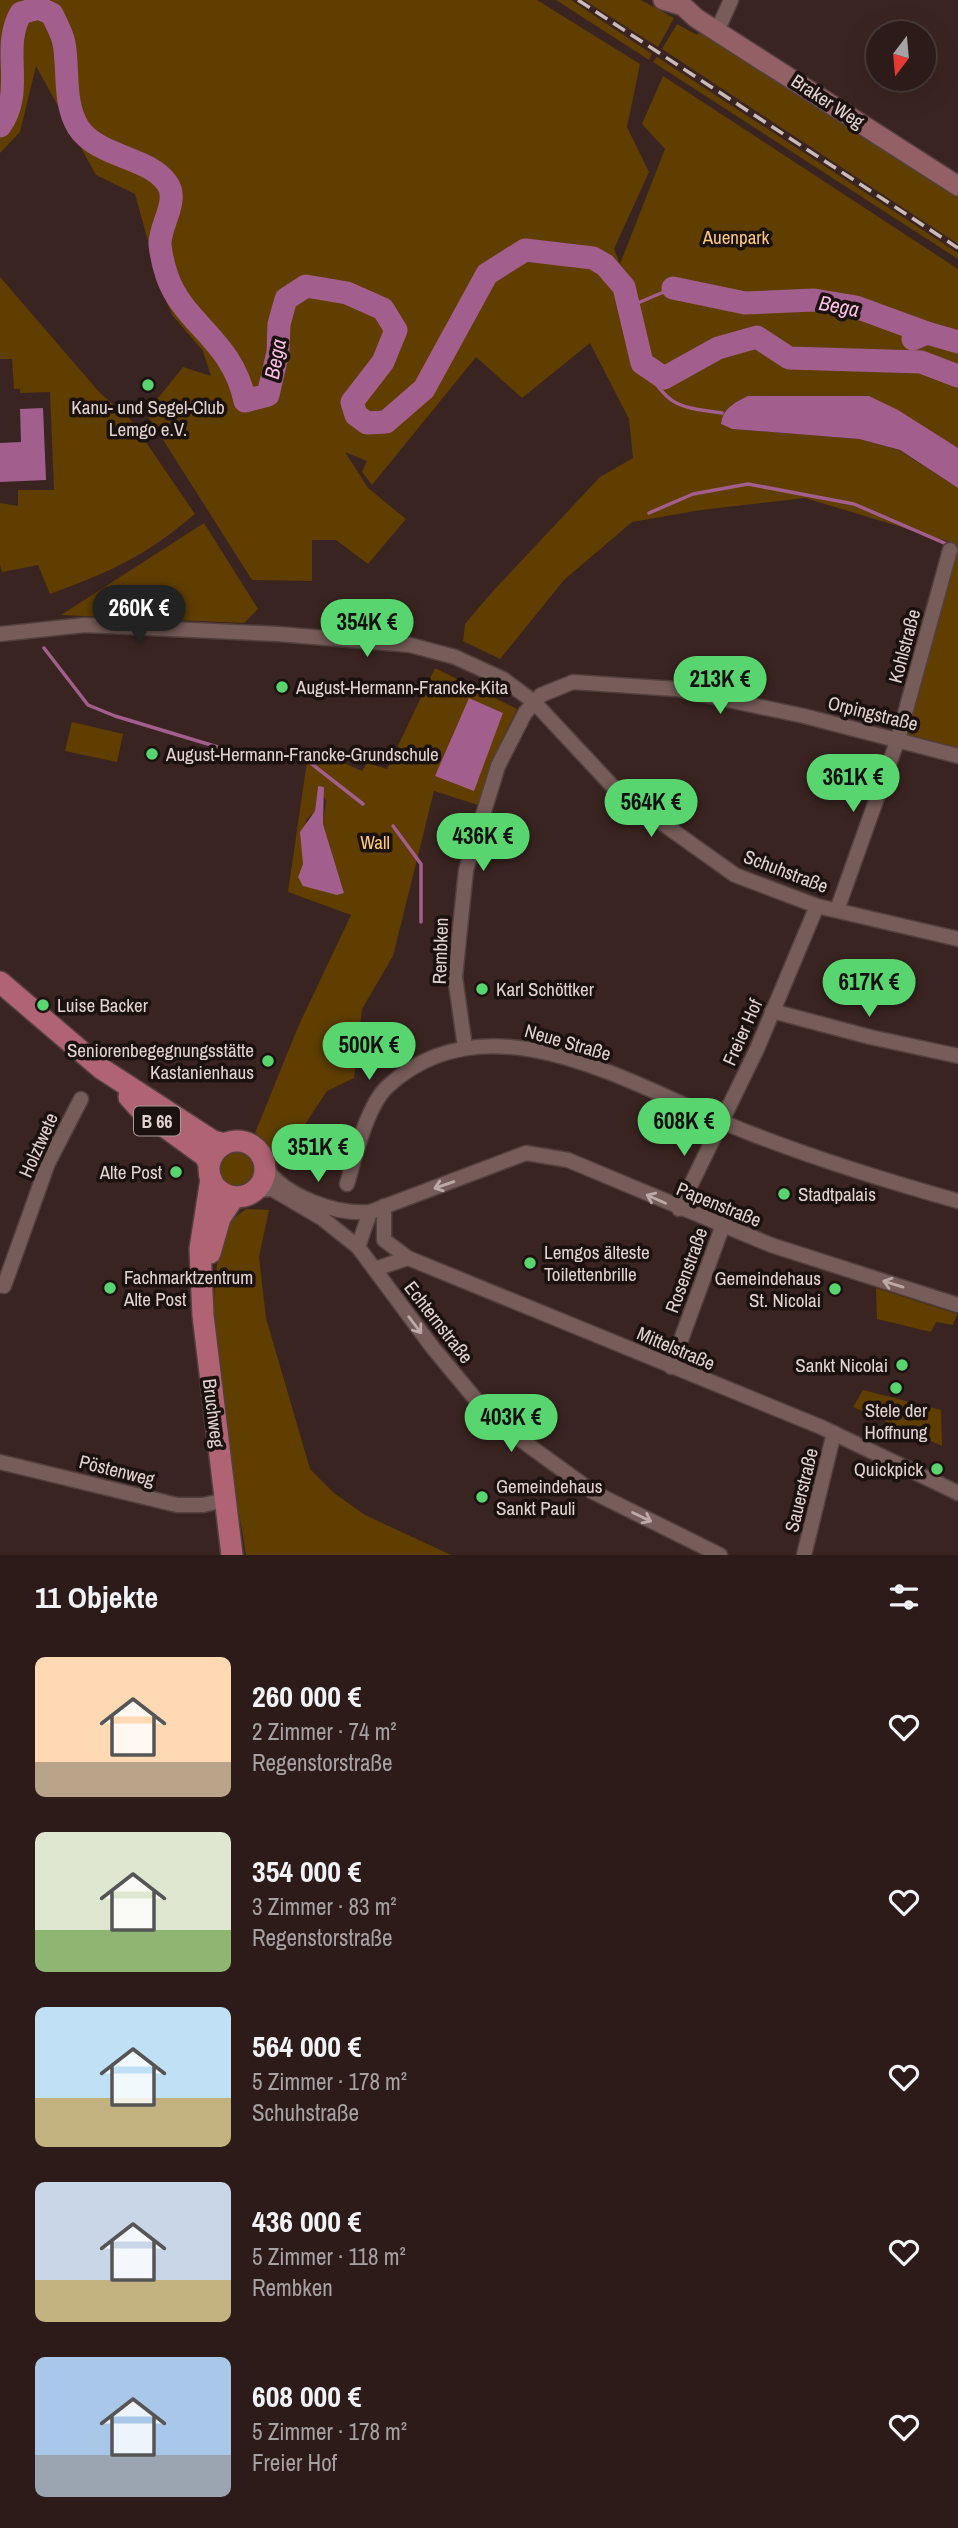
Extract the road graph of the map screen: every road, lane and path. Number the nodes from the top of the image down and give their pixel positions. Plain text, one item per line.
1 (732, 0) edge
2 (664, 1) edge
3 (717, 31) junction
4 (958, 186) edge
5 (950, 551) dead end
6 (0, 634) edge
7 (534, 702) junction
8 (898, 739) junction
9 (958, 756) edge
10 (817, 906) junction
11 (837, 910) junction
12 (958, 939) edge
13 (0, 982) edge
14 (772, 1011) junction
15 (464, 1048) junction
16 (958, 1056) edge
17 (110, 1075) junction
18 (80, 1099) dead end
19 (721, 1122) junction
20 (224, 1144) junction
21 (265, 1167) junction
22 (210, 1172) junction
23 (347, 1184) dead end
24 (255, 1190) junction
25 (234, 1197) junction
26 (958, 1201) edge
27 (388, 1204) junction
28 (679, 1209) junction
29 (370, 1212) junction
30 (723, 1225) junction
31 (384, 1240) junction
32 (358, 1247) junction
33 (408, 1258) junction
34 (377, 1267) junction
35 (203, 1271) junction
36 (2, 1286) edge
37 (958, 1305) edge
38 (671, 1367) junction
39 (834, 1433) junction
40 (0, 1462) edge
41 (958, 1493) edge
42 (226, 1500) junction
43 (232, 1555) edge
44 (720, 1555) edge
45 (804, 1555) edge

1 - 3 street
2 - 3 street, Braker Weg
3 - 4 street, Braker Weg
5 - 8 street, Kohlstraße
6 - 7 street, Schuhstraße
7 - 8 street, Orpingstraße
7 - 10 street, Schuhstraße
7 - 15 street, Rembken
8 - 9 street, Orpingstraße
8 - 11 street, Kohlstraße
10 - 11 street, Schuhstraße
10 - 14 street, Freier Hof
11 - 12 street, Schuhstraße
13 - 17 main road, B 66
14 - 16 street
14 - 19 street, Freier Hof
15 - 19 street, Neue Straße
15 - 23 street, Neue Straße
17 - 20 main road, B 66
17 - 22 main road, B 66
18 - 36 street, Holztwete
19 - 26 street, Neue Straße
19 - 28 street, Freier Hof
20 - 21 main road
20 - 22 main road
21 - 24 main road
21 - 29 street
22 - 25 main road
22 - 35 main road, Bruchweg
24 - 25 main road
24 - 32 street, Echternstraße
25 - 35 main road, Bruchweg
28 -> 27 street, Papenstraße
27 - 29 street, Papenstraße
27 - 31 street
28 - 30 street, Papenstraße
29 - 32 street
37 -> 30 street, Papenstraße
30 - 38 street, Rosenstraße
31 - 33 street, Mittelstraße
31 - 34 street
32 - 34 street, Echternstraße
33 - 34 street
33 - 38 street, Mittelstraße
34 -> 44 street, Echternstraße
35 - 42 main road, Bruchweg
38 - 39 street, Mittelstraße
39 - 41 street, Mittelstraße
39 - 45 street, Sauerstraße
40 - 42 street, Pöstenweg
42 - 43 main road, Bruchweg

